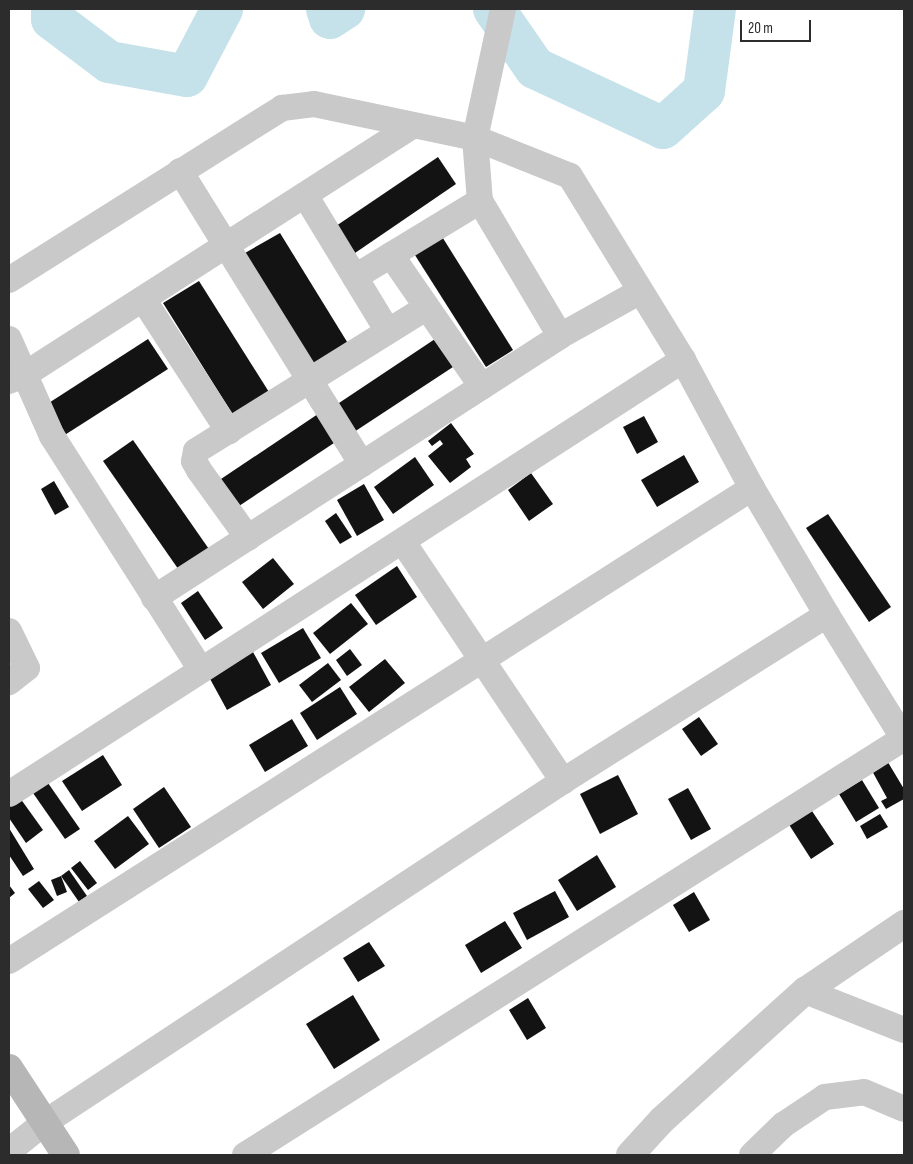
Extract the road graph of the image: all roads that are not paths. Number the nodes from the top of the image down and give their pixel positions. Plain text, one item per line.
1 (504, 9) edge
2 (412, 126) junction
3 (475, 138) junction
4 (180, 171) junction
5 (305, 195) junction
6 (480, 201) junction
7 (225, 246) junction
8 (391, 255) junction
9 (355, 277) junction
10 (9, 280) edge
11 (639, 292) junction
12 (143, 299) junction
13 (427, 307) junction
14 (387, 330) junction
15 (560, 336) junction
16 (9, 339) edge
17 (683, 360) junction
18 (16, 378) edge
19 (310, 380) junction
20 (482, 387) junction
21 (228, 432) junction
22 (362, 464) junction
23 (752, 488) junction
24 (248, 538) junction
25 (403, 542) junction
26 (154, 598) junction
27 (827, 615) junction
28 (9, 631) edge
29 (482, 658) junction
30 (201, 670) junction
31 (9, 682) edge
32 (904, 739) edge
33 (564, 781) junction
34 (9, 794) edge
35 (904, 924) edge
36 (9, 961) edge
37 (805, 991) junction
38 (904, 1030) edge
39 (9, 1068) edge
40 (904, 1110) edge
41 (44, 1123) junction
42 (9, 1151) edge
43 (66, 1155) edge
44 (245, 1155) edge
45 (630, 1155) edge
46 (752, 1155) edge

1 - 3 street
2 - 3 street
2 - 4 street
2 - 5 street
3 - 6 street
3 - 11 street
4 - 7 street
4 - 10 street
5 - 7 street
5 - 9 street
6 - 8 street
6 - 15 street
7 - 12 street
7 - 19 street
8 - 9 street
8 - 13 street
9 - 14 street
11 - 15 street
11 - 17 street
12 - 18 street
12 - 21 street
13 - 14 street
13 - 20 street
14 - 19 street
15 - 20 street
16 - 18 street
17 - 23 street
17 - 25 street
18 - 26 street
19 - 21 street
19 - 22 street
20 - 22 street
21 - 24 street
22 - 24 street
23 - 27 street
23 - 29 street
24 - 26 street
25 - 29 street
25 - 30 street
26 - 30 street
27 - 32 street
27 - 33 street
28 - 31 street
29 - 33 street
29 - 36 street
30 - 34 street
32 - 44 street
33 - 41 street
35 - 37 street
37 - 38 street
37 - 45 street
39 - 41 main road
40 - 46 street
41 - 42 street
41 - 43 main road

